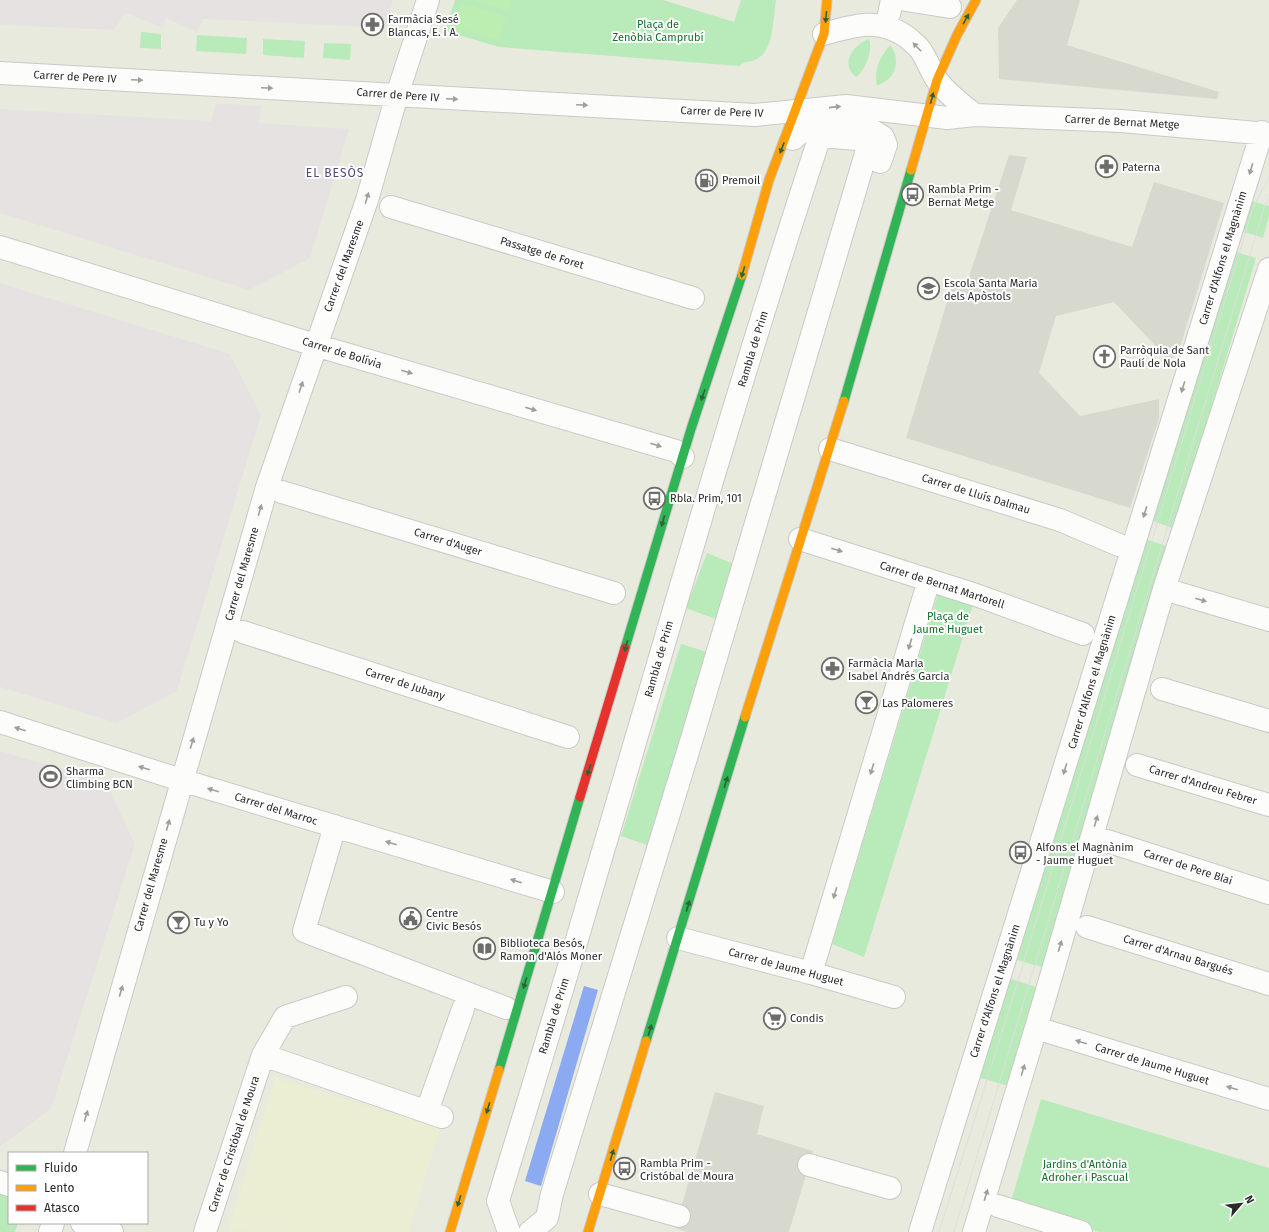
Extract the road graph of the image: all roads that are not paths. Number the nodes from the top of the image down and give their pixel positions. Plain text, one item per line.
1 (428, 0) edge
2 (827, 0) edge
3 (906, 0) edge
4 (976, 0) edge
5 (950, 7) dead end
6 (824, 34) junction
7 (0, 73) edge
8 (937, 80) junction
9 (397, 95) junction
10 (796, 111) junction
11 (975, 115) junction
12 (927, 116) junction
13 (1266, 133) edge
14 (870, 135) junction
15 (793, 139) dead end
16 (880, 162) dead end
17 (391, 207) dead end
18 (0, 247) edge
19 (1269, 269) edge
20 (693, 298) dead end
21 (316, 346) junction
22 (830, 449) junction
23 (683, 457) junction
24 (282, 492) dead end
25 (800, 538) junction
26 (1119, 545) dead end
27 (929, 580) junction
28 (1164, 589) junction
29 (614, 593) dead end
30 (1269, 620) edge
31 (243, 632) dead end
32 (1083, 634) dead end
33 (1162, 689) dead end
34 (1269, 721) edge
35 (0, 722) edge
36 (568, 737) dead end
37 (1137, 765) dead end
38 (181, 780) junction
39 (1269, 805) edge
40 (335, 826) junction
41 (1107, 841) dead end
42 (553, 892) junction
43 (1269, 893) edge
44 (1087, 927) dead end
45 (678, 938) junction
46 (811, 973) junction
47 (1269, 984) edge
48 (346, 997) dead end
49 (894, 998) dead end
50 (506, 1008) dead end
51 (463, 1009) dead end
52 (1036, 1028) junction
53 (263, 1055) junction
54 (1269, 1099) edge
55 (75, 1152) edge
56 (809, 1165) dead end
57 (890, 1188) dead end
58 (600, 1194) junction
59 (998, 1206) dead end
60 (679, 1216) dead end
61 (85, 1224) edge
62 (112, 1232) edge
63 (205, 1232) edge
64 (450, 1232) edge
65 (509, 1232) edge
66 (530, 1232) edge
67 (588, 1232) edge
68 (920, 1232) edge
69 (974, 1232) edge
70 (1081, 1232) edge

1 - 9 street, Carrer del Maresme
2 -> 6 main road
3 - 5 street
8 -> 4 main road
8 -> 6 street
6 - 10 main road
7 -> 9 street, Carrer de Pere IV
8 - 11 street
12 -> 8 main road
9 -> 10 street, Carrer de Pere IV
21 -> 9 street, Carrer del Maresme
10 -> 12 street
10 -> 23 main road
11 - 12 street, Carrer de Bernat Metge
11 - 13 street, Carrer de Bernat Metge
12 - 22 main road
13 -> 68 street, Carrer d'Alfons el Magnànim
14 - 15 street
14 - 16 street
14 - 65 street, Rambla de Prim
14 - 66 street
17 - 20 street, Passatge de Foret
18 - 21 street, Carrer de Bolívia
19 - 28 street
21 -> 23 street, Carrer de Bolívia
38 -> 21 street, Carrer del Maresme
22 - 25 main road
22 - 26 street, Carrer de Lluís Dalmau
23 -> 42 main road
24 - 29 street, Carrer d'Auger
25 -> 27 street, Carrer de Bernat Martorell
45 -> 25 main road
27 - 32 street, Carrer de Bernat Martorell
27 -> 46 street
28 -> 30 street
52 -> 28 street
31 - 36 street, Carrer de Jubany
33 - 34 street
38 -> 35 street, Carrer del Marroc
37 - 39 street, Carrer d'Andreu Febrer
40 -> 38 street, Carrer del Marroc
55 -> 38 street, Carrer del Maresme
42 -> 40 street, Carrer del Marroc
40 - 50 street
41 - 43 street, Carrer de Pere Blai
42 -> 64 main road
44 - 47 street, Carrer d'Arnau Bargués
45 - 46 street, Carrer de Jaume Huguet
58 -> 45 main road
46 - 49 street, Carrer de Jaume Huguet
48 - 53 street, Carrer de Cristóbal de Moura
51 - 53 street
54 -> 52 street, Carrer de Jaume Huguet
69 -> 52 street
53 - 63 street, Carrer de Cristóbal de Moura
56 - 57 street
58 - 60 street
58 - 67 main road
59 - 70 street
61 - 62 street

